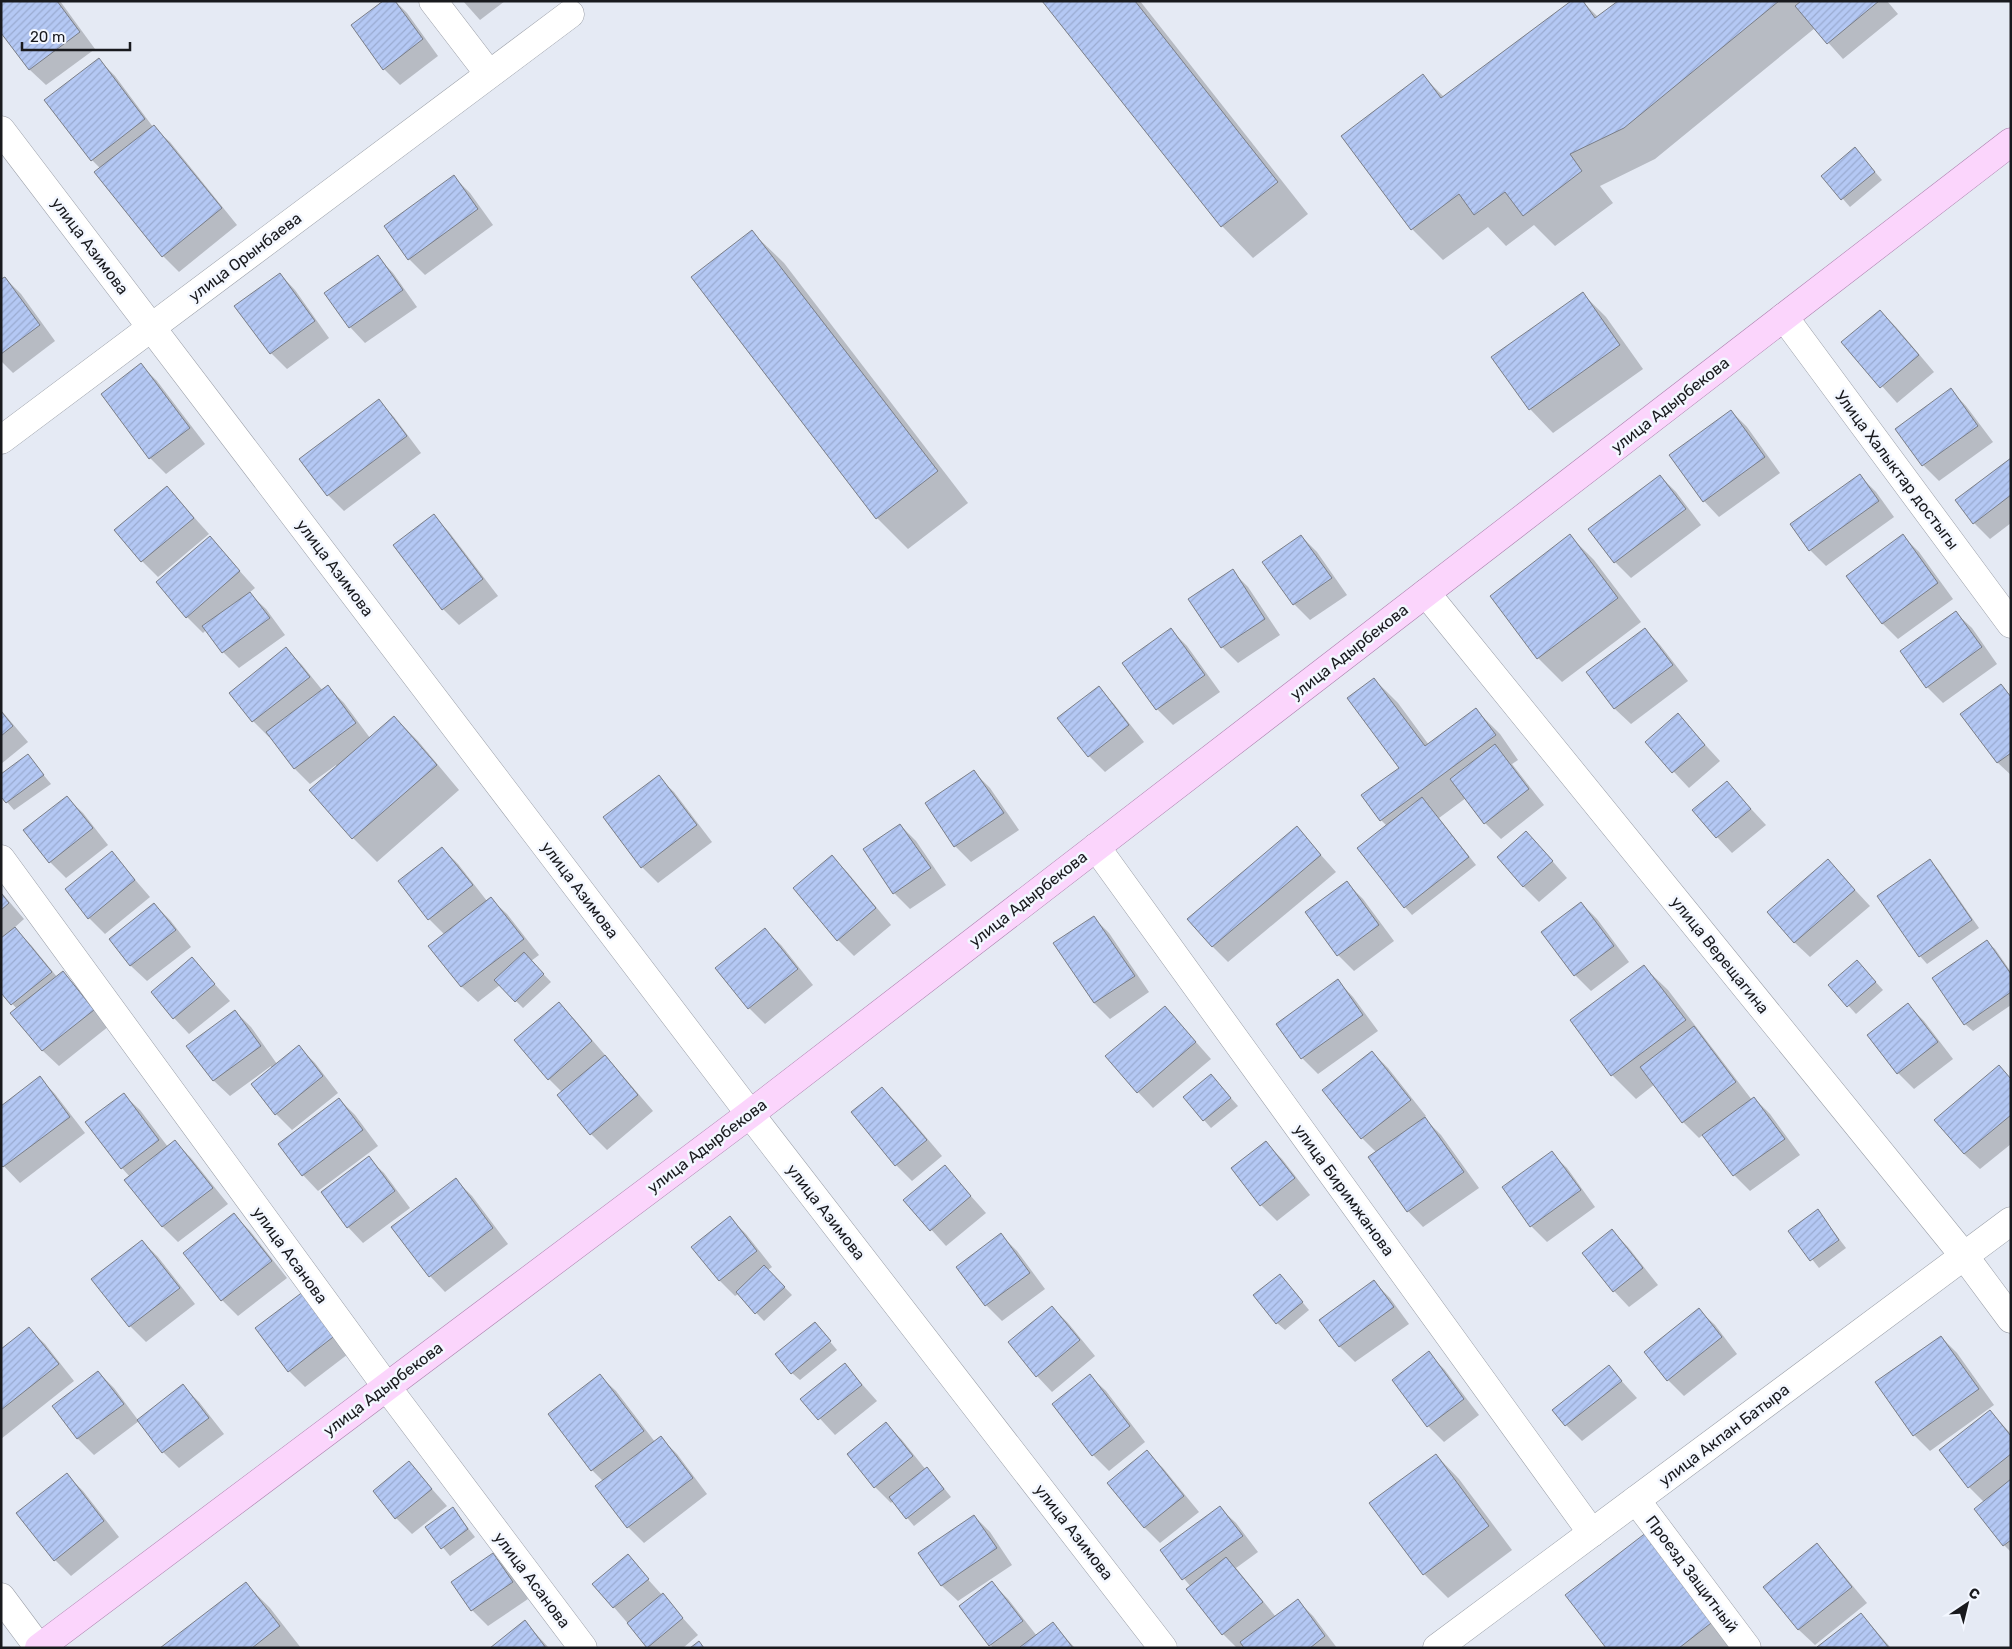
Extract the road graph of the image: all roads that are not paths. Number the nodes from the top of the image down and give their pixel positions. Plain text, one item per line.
1 (433, 1) edge
2 (570, 14) dead end
3 (489, 74) junction
4 (1, 130) edge
5 (2011, 142) edge
6 (1784, 317) junction
7 (152, 326) junction
8 (1, 440) edge
9 (1426, 593) junction
10 (2011, 624) edge
11 (1096, 847) junction
12 (1, 858) edge
13 (750, 1114) junction
14 (2011, 1221) edge
15 (1965, 1257) junction
16 (2011, 1319) edge
17 (386, 1386) junction
18 (1636, 1500) junction
19 (1592, 1533) junction
20 (1, 1597) edge
21 (39, 1648) edge
22 (583, 1648) edge
23 (1163, 1648) edge
24 (1436, 1648) edge
25 (1747, 1648) edge

1 - 3 street
2 - 3 street, улица Орынбаева
3 - 7 street, улица Орынбаева
4 - 7 street, улица Азимова
5 - 6 main road, улица Адырбекова
6 - 9 main road, улица Адырбекова
6 - 10 street, Улица Халыктар достыгы
7 - 8 street, улица Орынбаева
7 - 13 street, улица Азимова
9 - 11 main road, улица Адырбекова
9 - 15 street, улица Верещагина
11 - 13 main road, улица Адырбекова
11 - 19 street, улица Биримжанова
12 - 17 street, улица Асанова
13 - 17 main road, улица Адырбекова
13 - 23 street, улица Азимова
14 - 15 street, улица Акпан Батыра
15 - 16 street, улица Верещагина
15 - 18 street, улица Акпан Батыра
17 - 21 main road, улица Адырбекова
17 - 22 street, улица Асанова
18 - 19 street, улица Акпан Батыра
18 - 25 street, Проезд Защитный
19 - 24 street, улица Акпан Батыра
20 - 21 street

